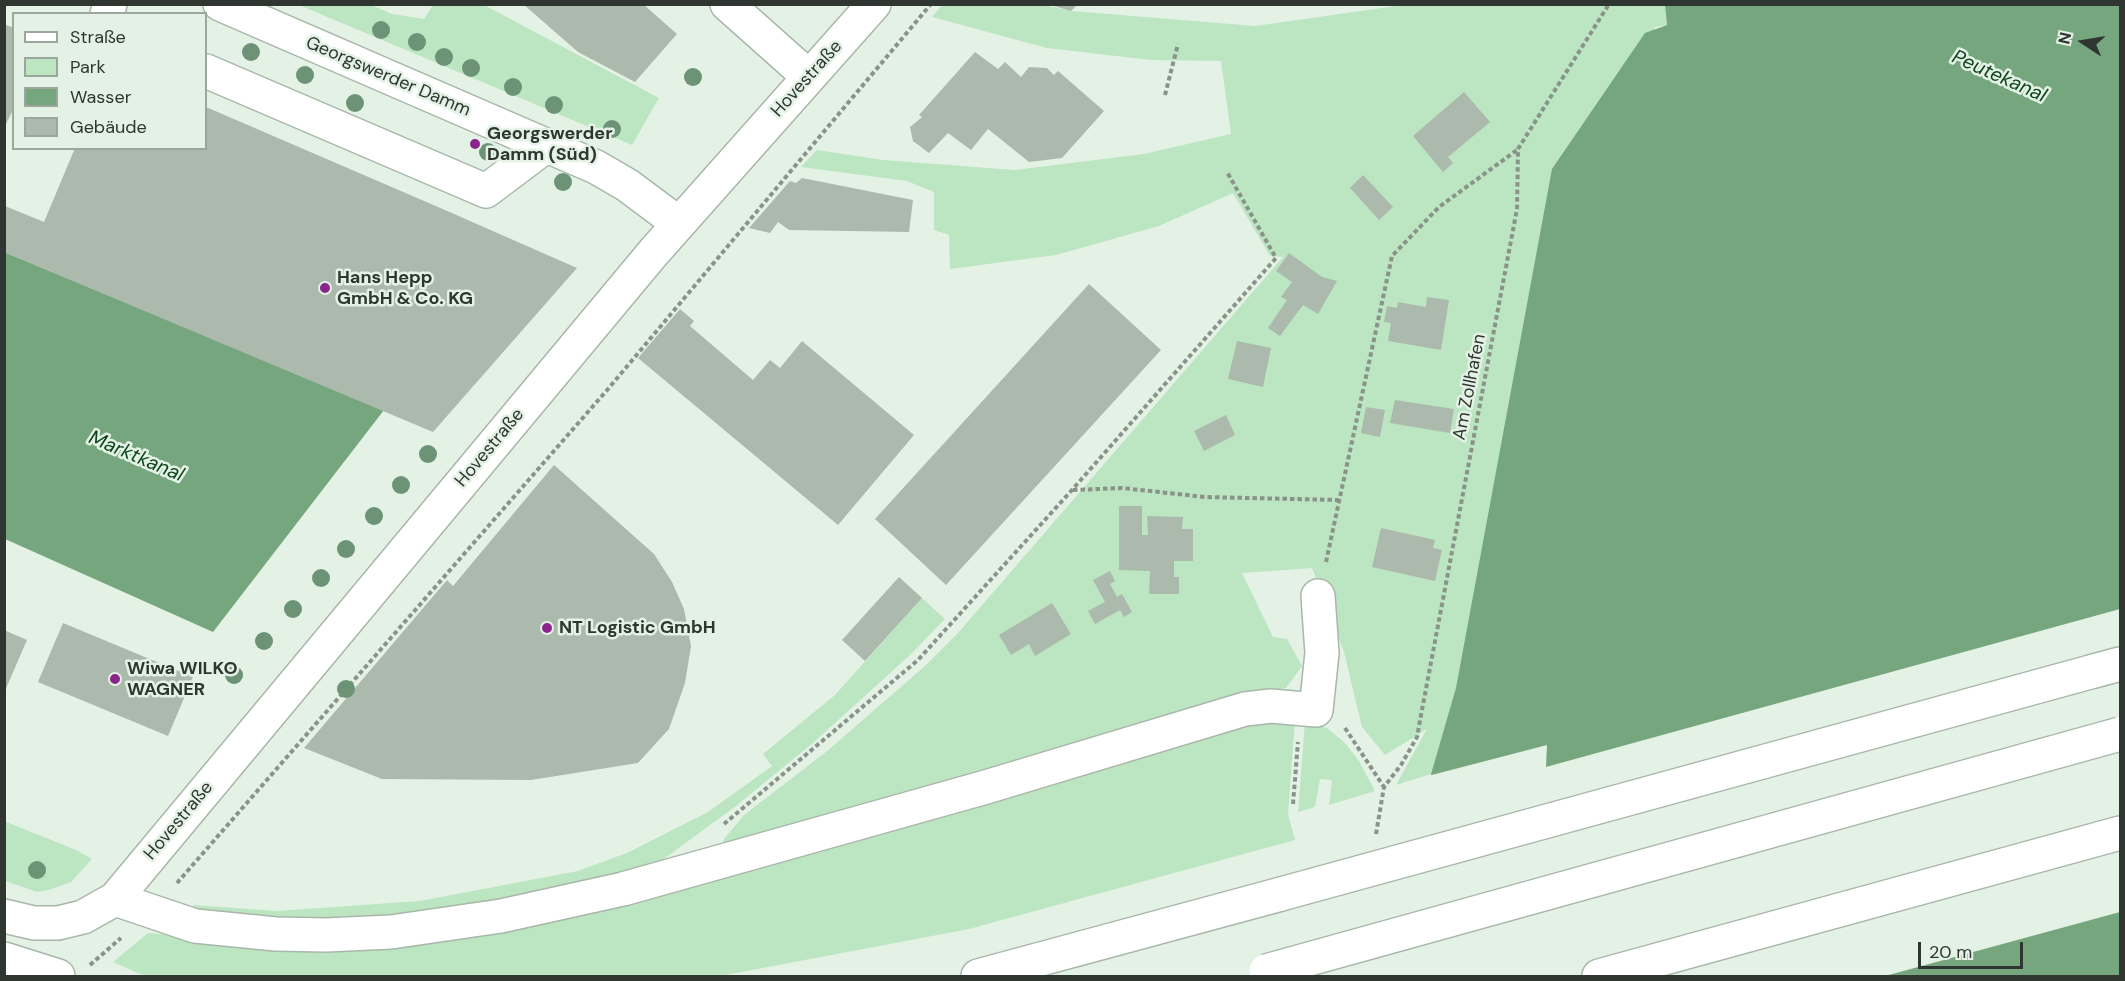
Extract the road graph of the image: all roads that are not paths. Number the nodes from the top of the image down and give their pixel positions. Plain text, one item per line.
1 (220, 4) edge
2 (727, 4) edge
3 (874, 4) edge
4 (207, 71) edge
5 (809, 77) junction
6 (547, 145) junction
7 (678, 223) junction
8 (1318, 596) road end
9 (2121, 664) edge
10 (2121, 734) edge
11 (2121, 833) edge
12 (115, 899) junction
13 (4, 916) edge
14 (4, 959) edge
15 (1257, 974) edge
16 (58, 976) edge
17 (978, 976) edge
18 (1599, 976) edge

1 - 6 main road, Georgswerder Damm
2 - 5 main road
3 - 5 main road, Hovestraße
4 - 6 main road
5 - 7 main road, Hovestraße
6 - 7 main road, Georgswerder Damm
7 - 12 main road, Hovestraße
8 - 12 main road
9 - 17 main road, bridge
10 - 15 main road, bridge
11 - 18 main road
12 - 13 main road
14 - 16 main road

